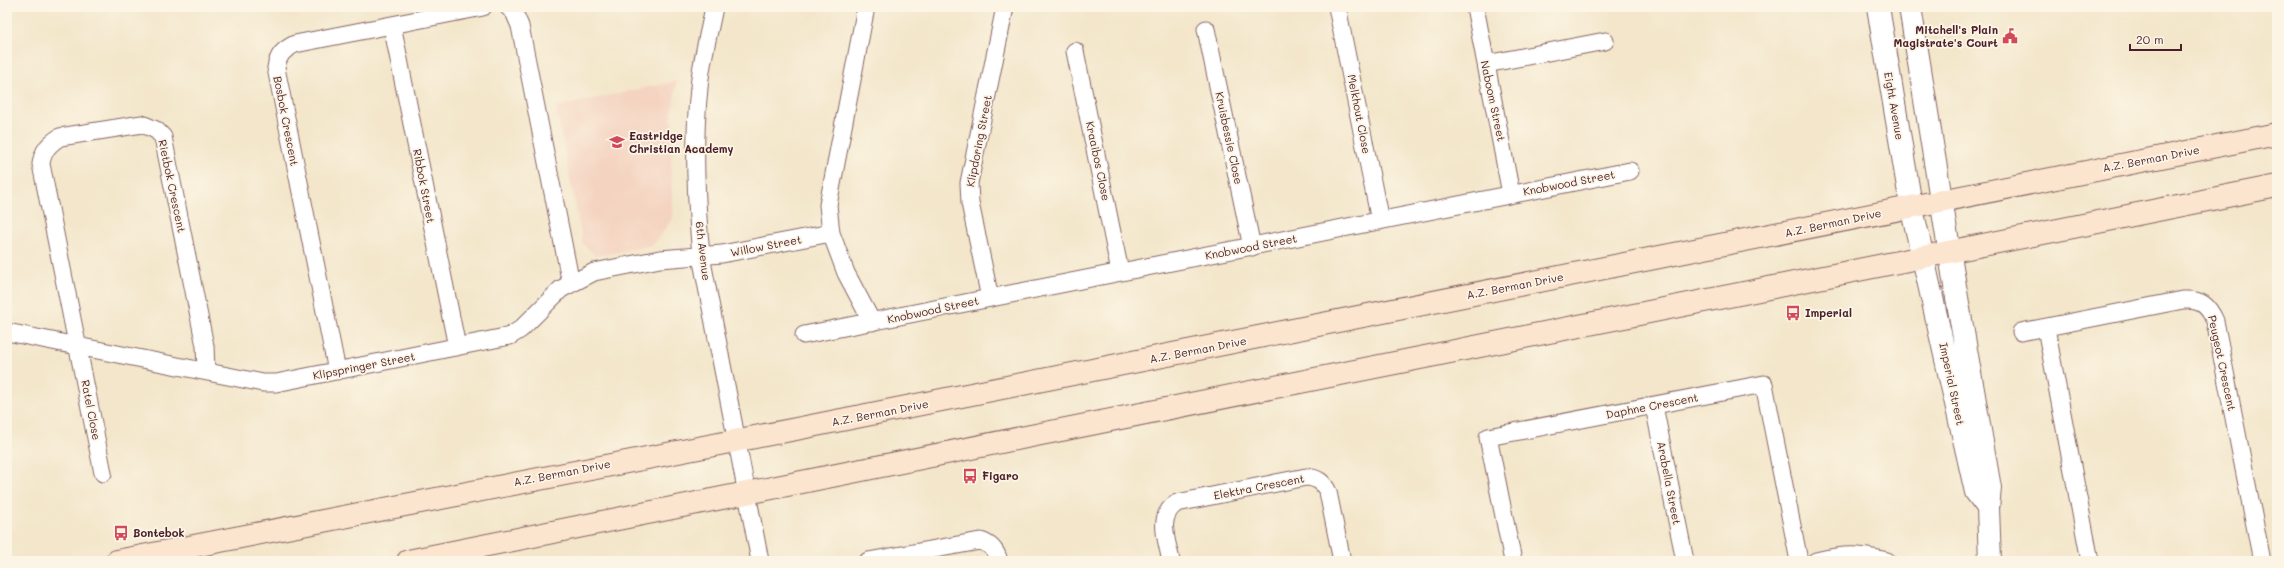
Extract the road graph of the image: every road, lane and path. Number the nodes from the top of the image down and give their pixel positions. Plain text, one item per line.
1 (483, 7) edge
2 (508, 7) edge
3 (714, 7) edge
4 (866, 7) edge
5 (1005, 7) edge
6 (1338, 7) edge
7 (1475, 7) edge
8 (1878, 7) edge
9 (1910, 7) edge
10 (392, 25) junction
11 (1206, 29) dead end
12 (1605, 41) dead end
13 (1075, 51) dead end
14 (1486, 64) junction
15 (2277, 134) edge
16 (1630, 171) dead end
17 (2277, 186) edge
18 (1511, 194) junction
19 (1941, 199) junction
20 (1911, 205) junction
21 (1380, 221) junction
22 (831, 233) junction
23 (1252, 247) junction
24 (1950, 250) junction
25 (701, 256) junction
26 (1923, 256) junction
27 (1120, 272) junction
28 (571, 284) junction
29 (990, 298) junction
30 (872, 322) junction
31 (2046, 328) junction
32 (7, 332) edge
33 (2021, 332) dead end
34 (804, 335) dead end
35 (79, 347) junction
36 (457, 347) junction
37 (206, 371) junction
38 (337, 371) junction
39 (1654, 406) junction
40 (736, 440) junction
41 (103, 473) dead end
42 (745, 493) junction
43 (1988, 508) junction
44 (879, 560) edge
45 (117, 561) edge
46 (408, 561) edge
47 (760, 561) edge
48 (998, 561) edge
49 (1171, 561) edge
50 (1342, 561) edge
51 (1513, 561) edge
52 (1685, 561) edge
53 (1799, 561) edge
54 (1816, 561) edge
55 (1887, 561) edge
56 (1990, 561) edge
57 (2090, 561) edge
58 (2262, 561) edge

1 - 10 street, Bosbok Crescent
2 - 28 street
3 - 25 street, 6th Avenue
4 - 22 street, Knobwood Street
5 - 29 street, Klipdoring Street
6 - 21 street, Melkhout Close
7 - 14 street, Naboom Street
8 - 20 street, Eight Avenue
9 - 19 street
10 - 36 street, Ribbok Street
10 - 38 street, Bosbok Crescent
11 - 23 street, Kruisbessie Close
12 - 14 street
13 - 27 street, Kraaibos Close
14 - 18 street, Naboom Street
15 - 19 main road, A.Z. Berman Drive
16 - 18 street, Knobwood Street
17 - 24 main road
18 - 21 street, Knobwood Street
19 - 20 main road, A.Z. Berman Drive
19 - 24 street, Imperial Street
20 - 26 street, Eight Avenue
20 - 40 main road, A.Z. Berman Drive
21 - 23 street, Knobwood Street
22 - 25 street, Willow Street
22 - 30 street, Knobwood Street
23 - 27 street, Knobwood Street
24 - 26 main road
24 - 43 street, Imperial Street
25 - 28 street, Klipspringer Street
25 - 40 street, 6th Avenue
26 - 42 main road
26 - 43 street, Imperial Street
27 - 29 street, Knobwood Street
28 - 36 street, Klipspringer Street
29 - 30 street, Knobwood Street
30 - 34 street, Knobwood Street
31 - 33 street, Peugeot Crescent
31 - 57 street
31 - 58 street, Peugeot Crescent
32 - 35 street, Klipspringer Street
35 - 37 street, Klipspringer Street
35 - 37 street, Rietbok Crescent
35 - 41 street, Ratel Close
36 - 38 street, Klipspringer Street
37 - 38 street, Klipspringer Street
39 - 51 street, Daphne Crescent
39 - 52 street, Arabella Street
39 - 53 street, Daphne Crescent
40 - 42 street, 6th Avenue
40 - 45 main road, A.Z. Berman Drive
42 - 46 main road
42 - 47 street, 6th Avenue
43 - 56 street, Imperial Street
44 - 48 street
49 - 50 street, Elektra Crescent
54 - 55 street

